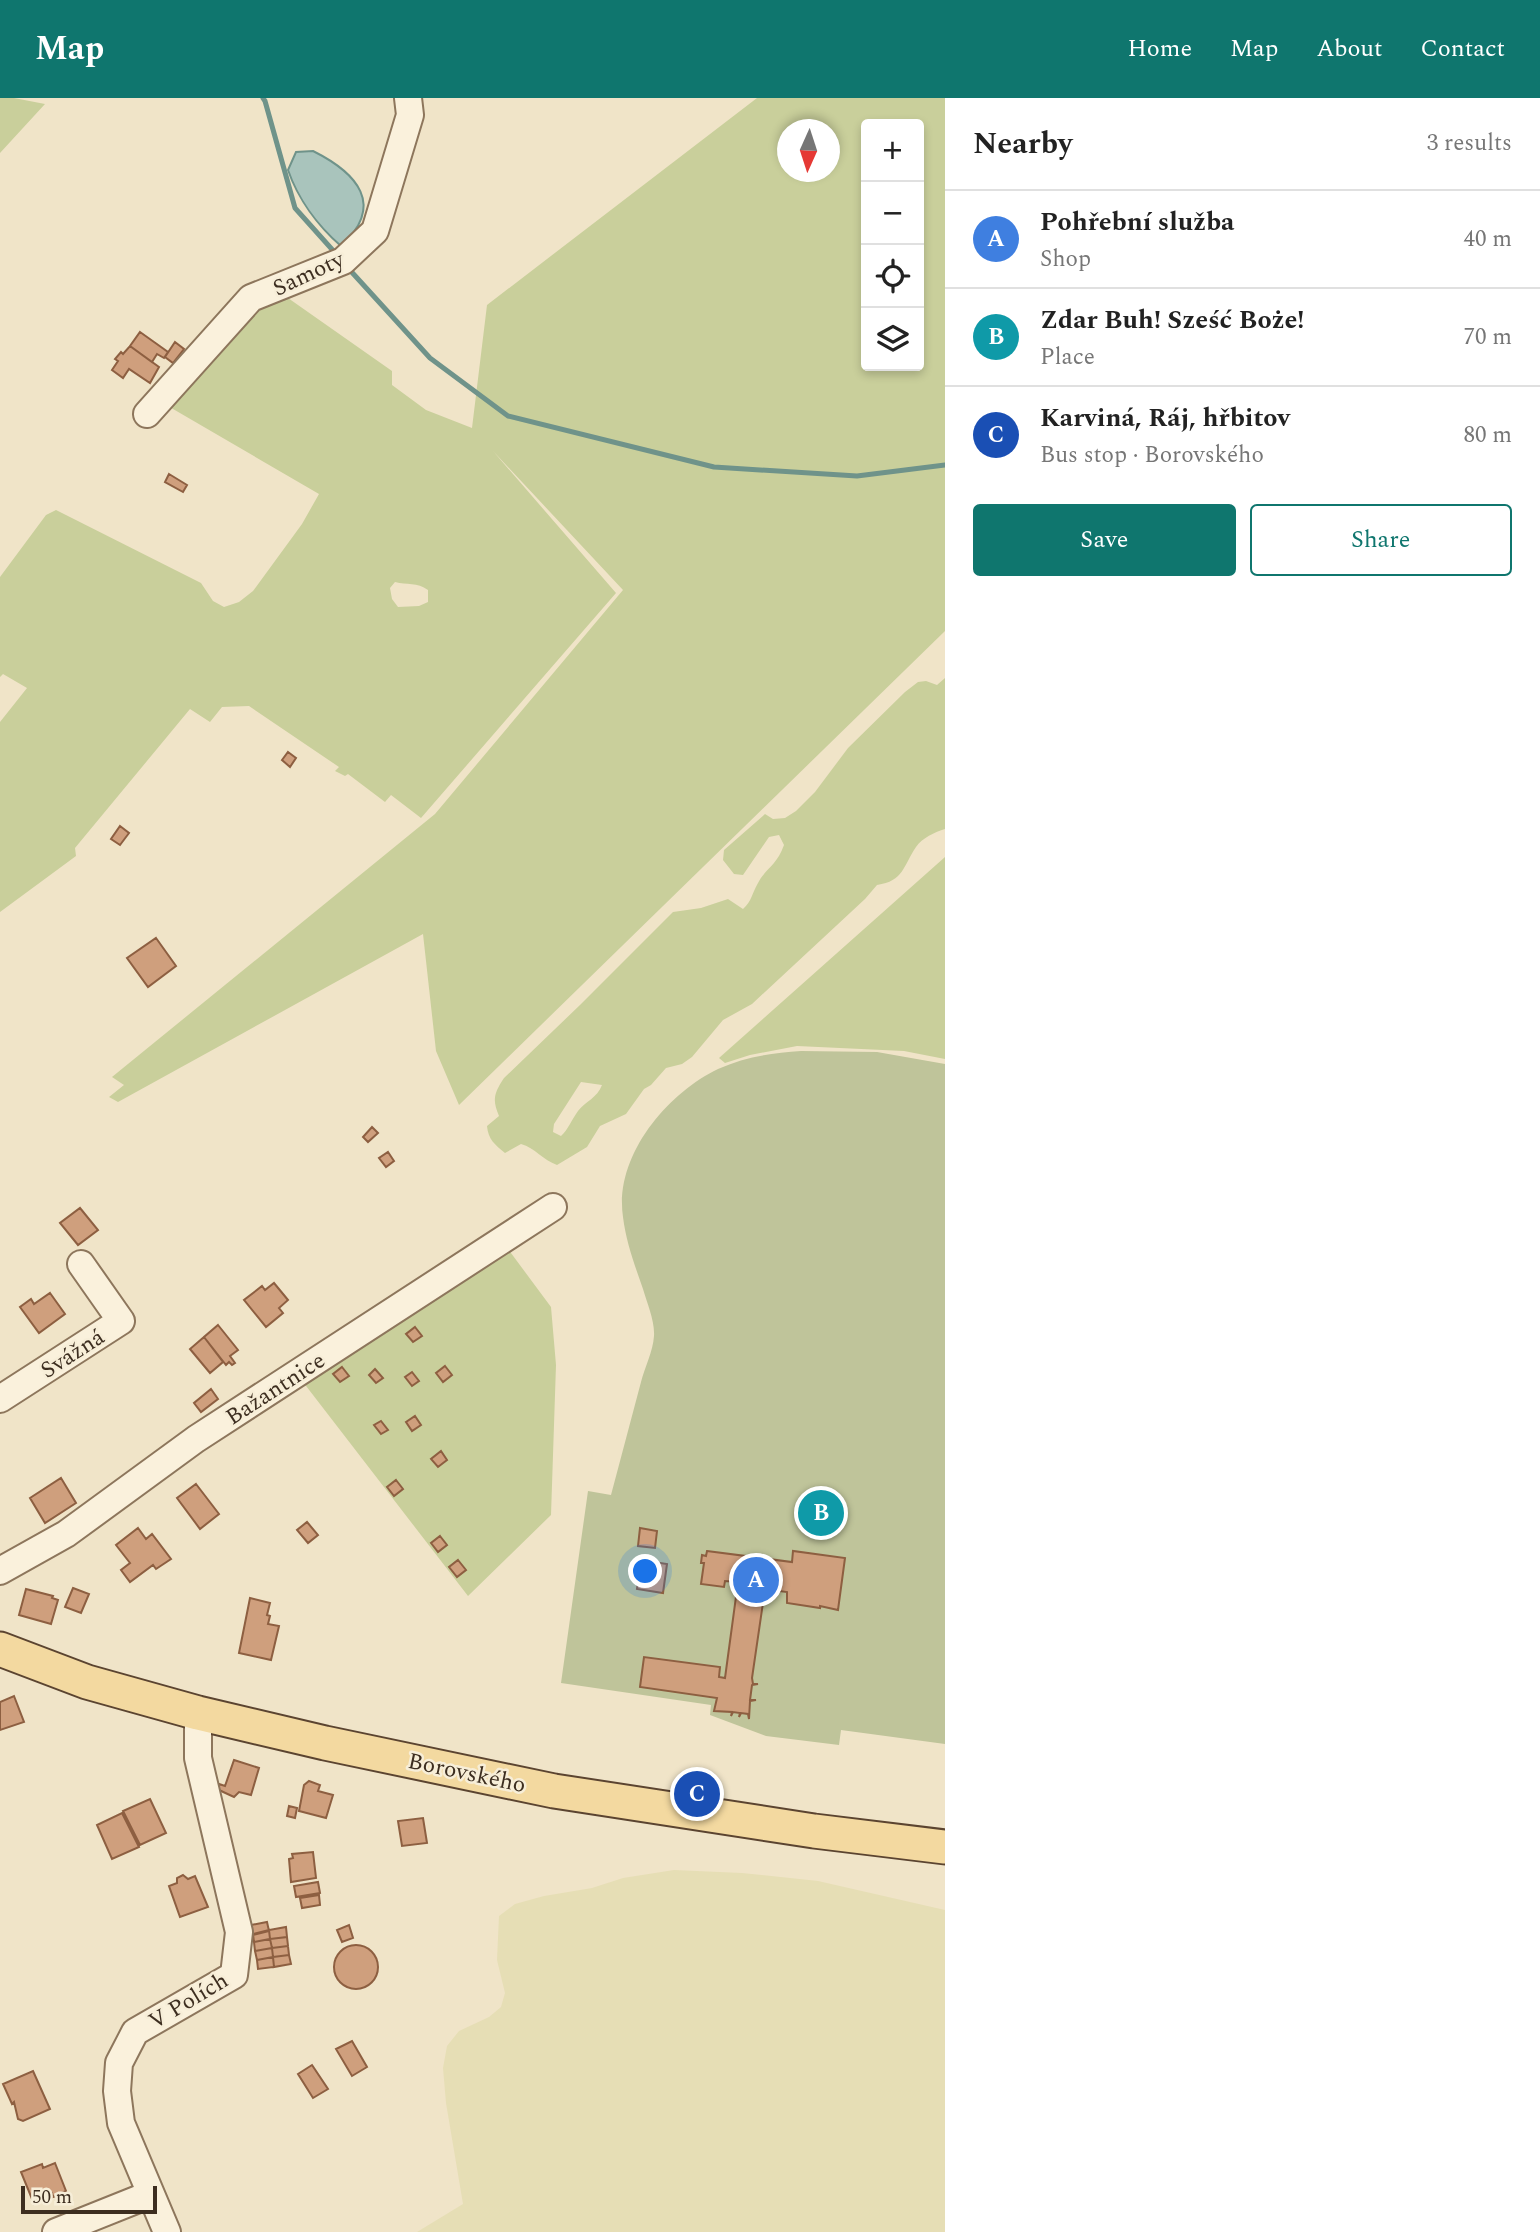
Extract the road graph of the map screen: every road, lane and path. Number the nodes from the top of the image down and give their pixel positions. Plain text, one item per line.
1 (408, 98) edge
2 (147, 414) dead end
3 (553, 1207) dead end
4 (81, 1264) dead end
5 (0, 1399) edge
6 (0, 1571) edge
7 (0, 1649) edge
8 (198, 1713) junction
9 (945, 1847) edge
10 (151, 2194) junction
11 (56, 2232) edge
12 (167, 2232) edge

1 - 2 street, Samoty
3 - 6 street, Bažantnice
4 - 5 street, Svážná
7 - 8 main road, Borovského
8 - 9 main road, Borovského
8 - 10 street, V Polích
10 - 11 street
10 - 12 street, V Polích

